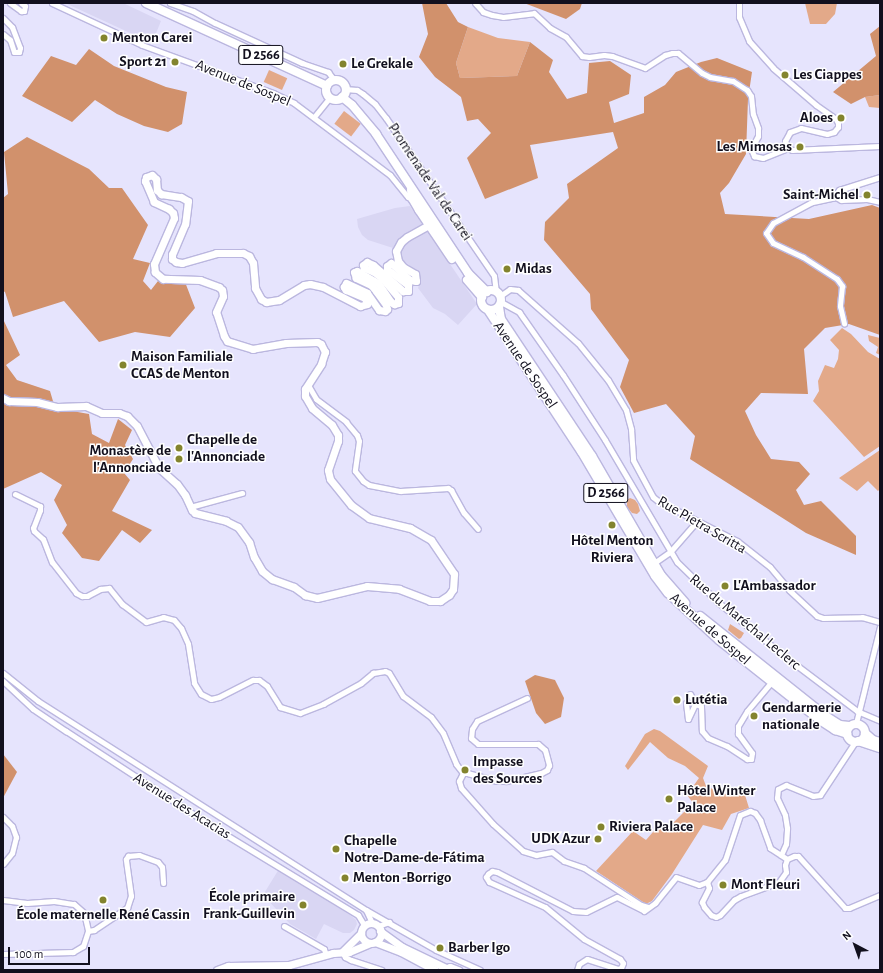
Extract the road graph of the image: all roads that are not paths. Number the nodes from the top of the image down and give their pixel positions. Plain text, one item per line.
1 (10, 3) edge
2 (21, 3) edge
3 (52, 3) edge
4 (146, 3) edge
5 (170, 3) edge
6 (475, 3) edge
7 (739, 3) edge
8 (3, 18) edge
9 (3, 34) edge
10 (335, 80) junction
11 (327, 86) junction
12 (345, 89) junction
13 (342, 97) junction
14 (330, 98) junction
15 (314, 117) junction
16 (880, 146) edge
17 (788, 148) junction
18 (880, 177) edge
19 (412, 194) junction
20 (836, 197) junction
21 (880, 202) edge
22 (429, 225) junction
23 (485, 294) junction
24 (499, 299) junction
25 (488, 310) junction
26 (844, 324) dead end
27 (308, 385) junction
28 (3, 398) edge
29 (242, 493) dead end
30 (15, 494) dead end
31 (190, 507) junction
32 (697, 521) junction
33 (478, 529) dead end
34 (670, 552) junction
35 (652, 564) junction
36 (880, 622) edge
37 (880, 627) edge
38 (3, 672) edge
39 (774, 679) junction
40 (3, 681) edge
41 (690, 694) dead end
42 (527, 698) dead end
43 (686, 703) dead end
44 (695, 704) junction
45 (858, 711) junction
46 (880, 721) edge
47 (851, 728) junction
48 (865, 733) junction
49 (856, 742) junction
50 (880, 742) edge
51 (880, 748) edge
52 (464, 773) junction
53 (3, 817) edge
54 (781, 855) junction
55 (787, 859) junction
56 (3, 864) edge
57 (707, 882) junction
58 (163, 883) dead end
59 (880, 895) edge
60 (3, 900) edge
61 (648, 907) junction
62 (366, 910) junction
63 (389, 922) junction
64 (364, 925) junction
65 (284, 926) dead end
66 (377, 927) junction
67 (88, 931) junction
68 (361, 933) junction
69 (372, 942) junction
70 (342, 952) junction
71 (3, 954) edge
72 (329, 954) junction
73 (462, 962) junction
74 (444, 969) edge
75 (216, 970) edge
76 (381, 970) edge
77 (434, 970) edge
78 (457, 970) edge
79 (480, 970) edge
80 (577, 970) edge

1 - 2 street
3 - 15 street, Avenue de Sospel
4 - 11 main road, D 2566
5 - 10 street
6 - 17 street
7 - 17 street
8 - 9 street
10 - 11 main road
10 - 12 main road
11 - 14 main road
12 - 13 main road
12 - 24 street, Promenade Val de Carei
13 - 14 main road
13 - 19 main road, Avenue de Sospel
14 - 15 street
15 - 19 street, Avenue de Sospel
16 - 17 street
18 - 20 street
19 - 22 main road, Avenue de Sospel
19 - 23 main road, Avenue de Sospel
20 - 21 street
20 - 26 street
22 - 23 main road, Avenue de Sospel
22 - 27 street
23 - 24 main road
23 - 25 main road, Avenue de Sospel
24 - 25 main road
24 - 32 street, Rue Pietra Scritta
24 - 34 street, Rue du Maréchal Leclerc
24 - 35 main road, Avenue de Sospel / D 2566
25 - 35 main road, Avenue de Sospel / D 2566
27 - 31 street
27 - 33 street
28 - 31 street
29 - 31 street
30 - 52 street
32 - 34 street
32 - 36 street, Rue Pietra Scritta
34 - 35 street
34 - 45 street, Rue du Maréchal Leclerc
35 - 39 main road, Avenue de Sospel / D 2566
37 - 45 street
38 - 62 street, Avenue des Acacias
39 - 44 street
39 - 47 main road, Avenue de Sospel / D 2566
40 - 64 street, Avenue des Acacias
41 - 44 street
42 - 52 street
43 - 44 street
45 - 46 street, Rue du Maréchal Leclerc
45 - 47 street
47 - 48 main road
47 - 49 main road
48 - 49 main road
48 - 50 main road
49 - 51 main road
49 - 54 street
52 - 61 street
53 - 56 street
54 - 55 street
54 - 57 street
55 - 57 street
55 - 59 street
57 - 61 street
58 - 67 street
60 - 67 street
61 - 80 street
62 - 63 street, Avenue des Acacias
62 - 66 street
63 - 66 street
63 - 73 street, Avenue des Acacias
64 - 66 street
64 - 68 street
65 - 72 street
66 - 69 street
66 - 74 street
67 - 71 street
68 - 69 street
68 - 70 street
69 - 70 street
69 - 77 street
70 - 72 street
70 - 76 street
72 - 75 street
73 - 78 street
73 - 79 street, Avenue des Acacias
74 - 78 street

